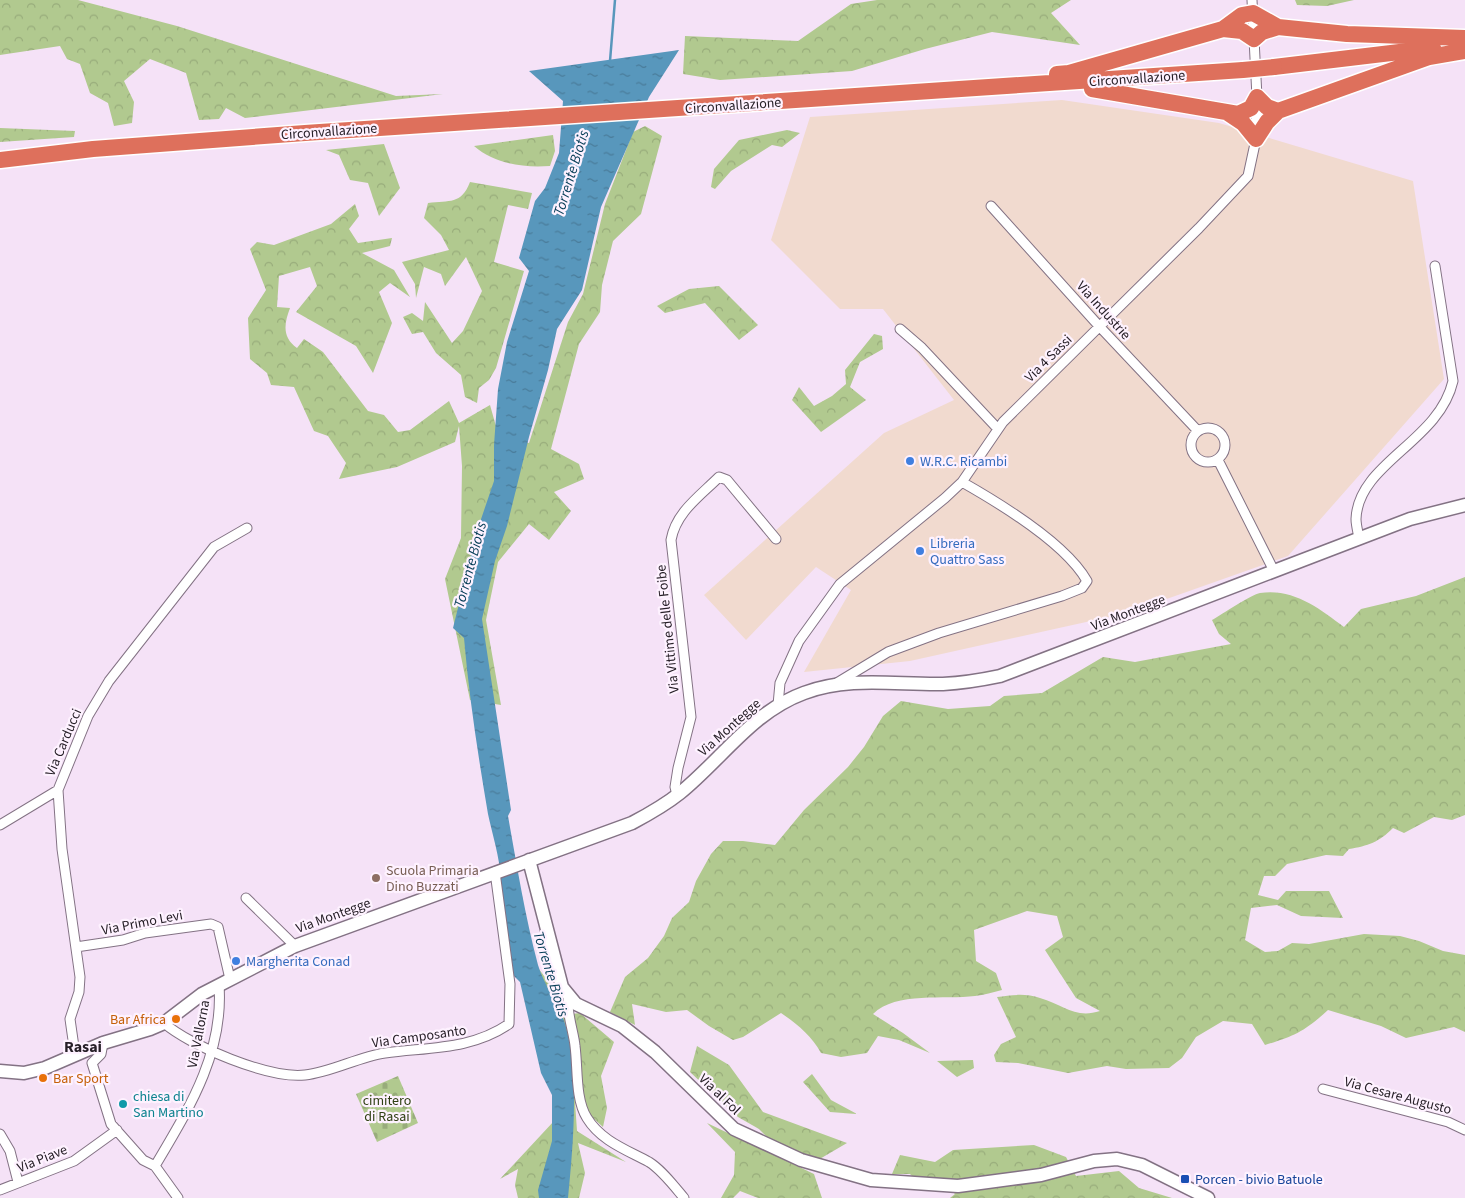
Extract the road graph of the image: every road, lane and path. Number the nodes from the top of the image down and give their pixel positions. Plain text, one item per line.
1 (1252, 6) edge
2 (1278, 27) junction
3 (1223, 29) junction
4 (1465, 38) edge
5 (1254, 39) junction
6 (1465, 44) edge
7 (1465, 51) edge
8 (998, 88) junction
9 (1257, 97) junction
10 (1278, 112) junction
11 (1228, 113) junction
12 (1256, 140) junction
13 (0, 160) edge
14 (992, 206) dead end
15 (1435, 266) dead end
16 (1099, 326) junction
17 (900, 329) dead end
18 (998, 429) junction
19 (1197, 430) junction
20 (1218, 460) junction
21 (962, 482) junction
22 (1465, 506) edge
23 (248, 528) dead end
24 (1360, 538) junction
25 (776, 539) dead end
26 (1274, 571) junction
27 (835, 684) junction
28 (778, 705) junction
29 (58, 790) junction
30 (677, 795) junction
31 (0, 825) edge
32 (529, 860) junction
33 (503, 869) junction
34 (246, 898) dead end
35 (295, 946) junction
36 (76, 947) junction
37 (225, 982) junction
38 (569, 998) junction
39 (164, 1023) junction
40 (103, 1043) junction
41 (211, 1053) junction
42 (75, 1054) junction
43 (0, 1071) edge
44 (1323, 1089) dead end
45 (117, 1130) junction
46 (1465, 1130) edge
47 (0, 1134) edge
48 (155, 1166) junction
49 (18, 1182) junction
50 (0, 1190) edge
51 (1205, 1197) edge
52 (178, 1198) edge
53 (684, 1198) edge

1 - 2 highway
1 - 3 highway
1 - 5 street, Via 4 Sassi
2 - 4 highway
2 - 5 highway
3 - 5 highway
3 - 8 highway
5 - 9 street, Via 4 Sassi
6 - 8 highway, Circonvallazione, bridge
7 - 10 highway
8 - 11 highway
8 - 13 highway, Circonvallazione
9 - 10 highway
9 - 11 highway
9 - 12 street, Via 4 Sassi
10 - 12 highway
11 - 12 highway
12 - 16 street, Via 4 Sassi
14 - 16 street, Via Industrie
15 - 24 street
16 - 18 street, Via 4 Sassi
16 - 19 street, Via Industrie
17 - 18 street
18 - 21 street, Via 4 Sassi
19 - 20 street
19 - 20 street
20 - 26 street
21 - 27 street
21 - 28 street, Via 4 Sassi
22 - 24 street, Via Montegge
23 - 29 street, Via Carducci
24 - 26 street, Via Montegge
25 - 30 street, Via Vittime delle Foibe
26 - 27 street, Via Montegge
27 - 28 street, Via Montegge
28 - 30 street, Via Montegge
29 - 31 street
29 - 36 street, Via Carducci
30 - 32 street, Via Montegge
32 - 33 street, Via Montegge
32 - 38 street
33 - 35 street, Via Montegge
33 - 41 street, Via Camposanto
34 - 35 street
35 - 37 street, Via Montegge
36 - 37 street, Via Primo Levi
36 - 42 street, Via Carducci
37 - 39 street, Via Montegge
37 - 41 street, Via Vallorna
38 - 51 street, Via al Fol
38 - 53 street
39 - 40 street, Via Montegge
39 - 41 street
40 - 42 street, Via Montegge
40 - 45 street
41 - 48 street, Via Vallorna
42 - 43 street, Via Montegge
44 - 46 street, Via Cesare Augusto
45 - 48 street
45 - 49 street, Via Piave
47 - 49 street
48 - 52 street
49 - 50 street, Via Piave

